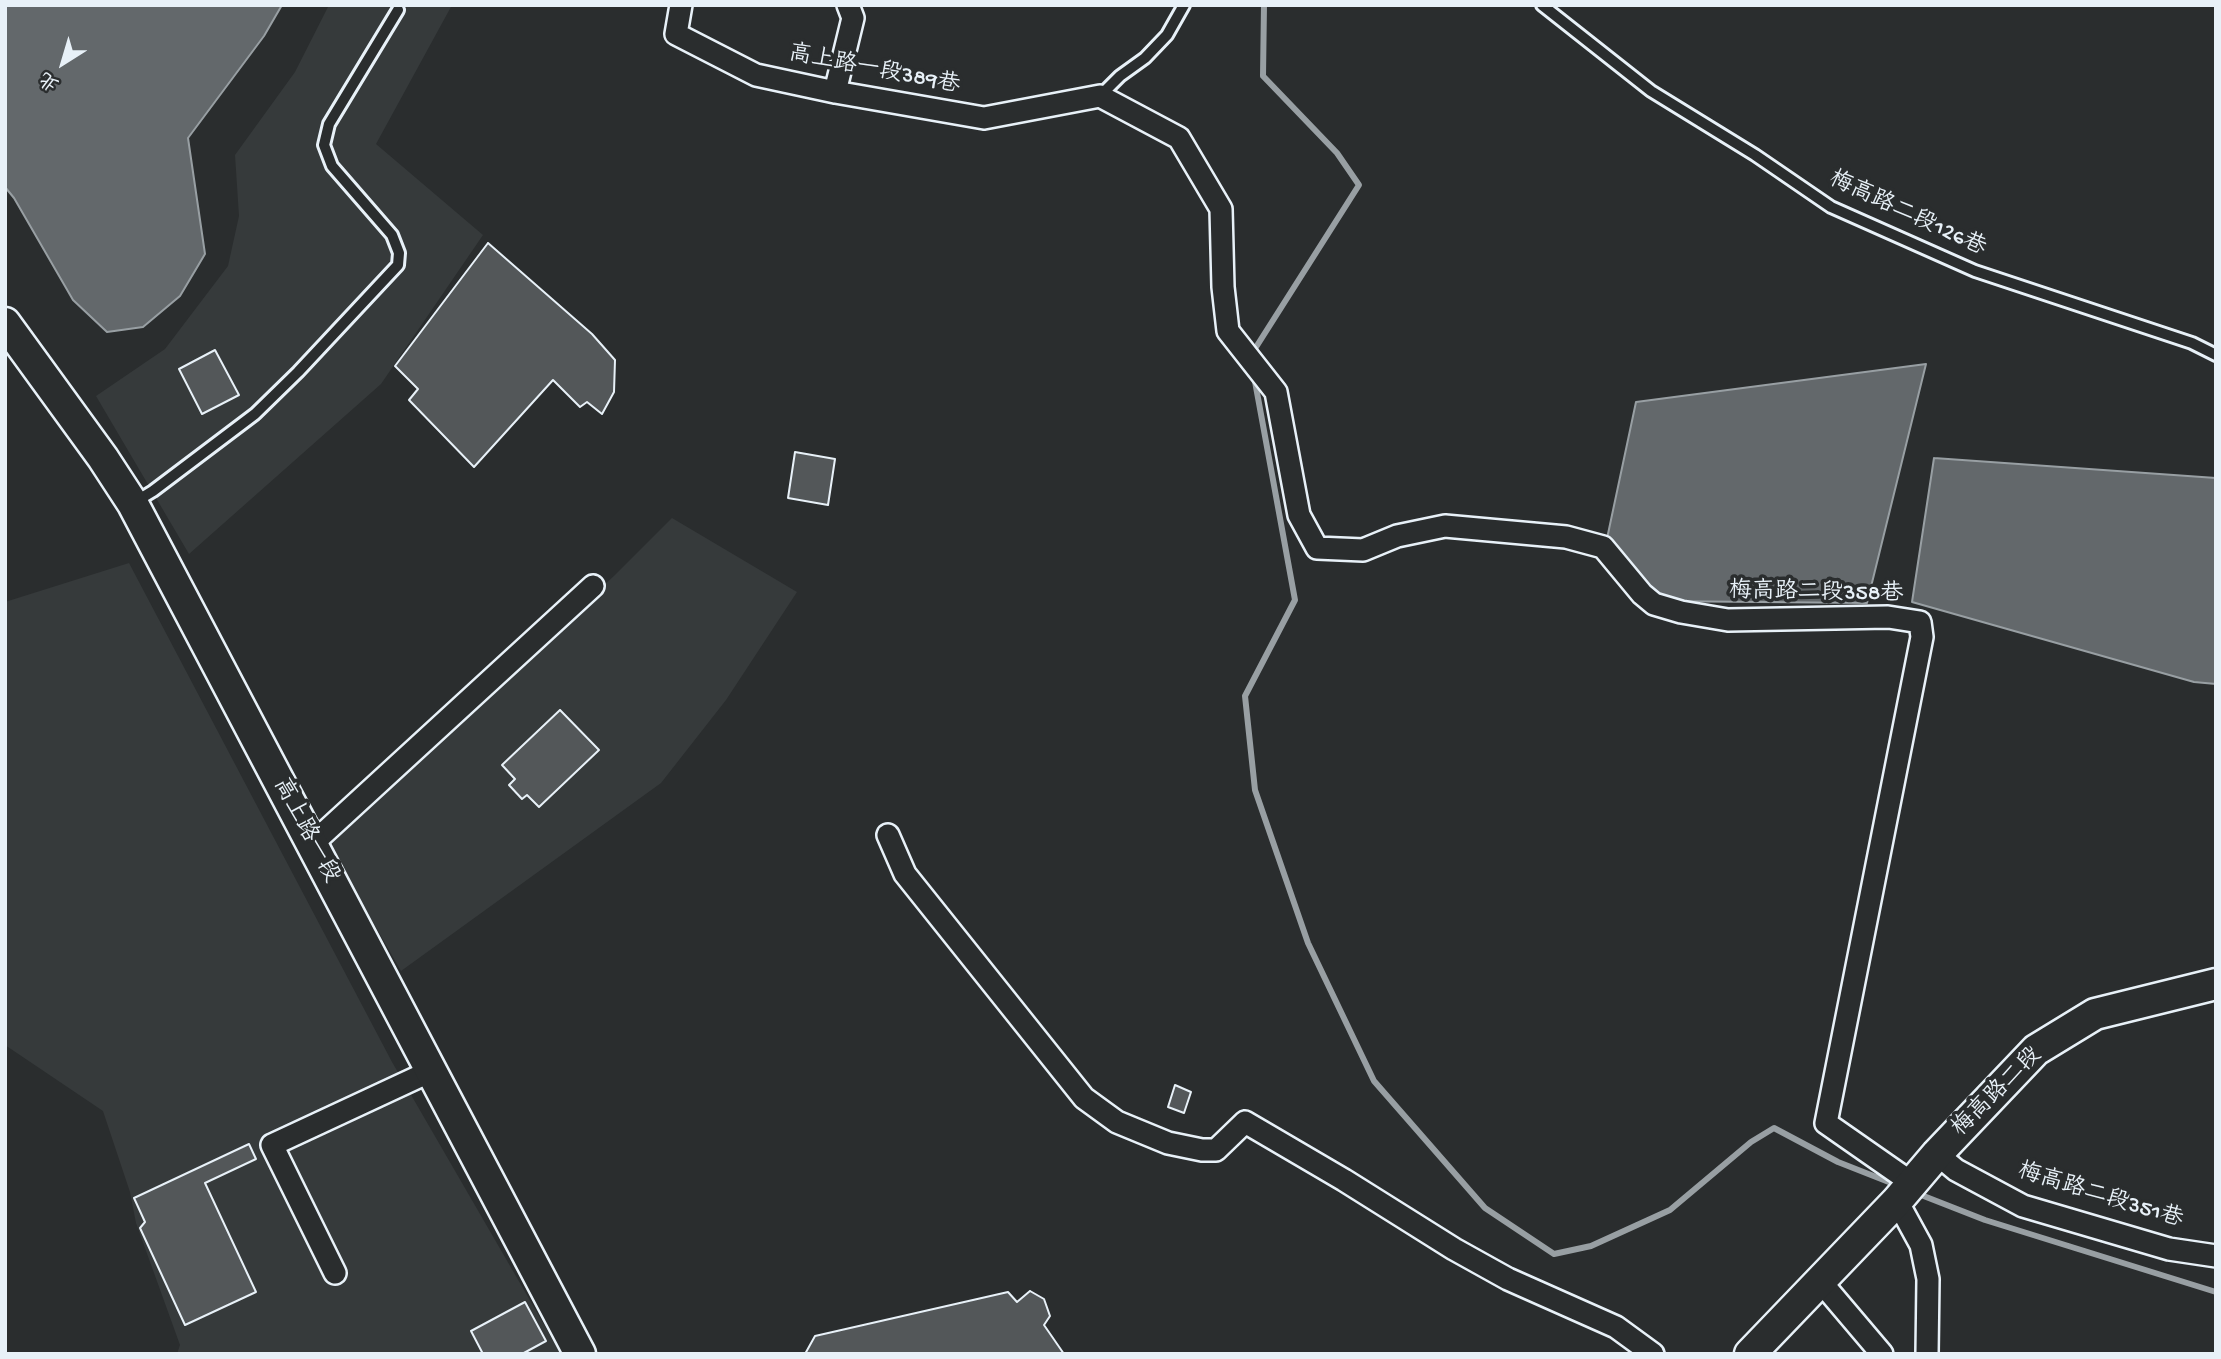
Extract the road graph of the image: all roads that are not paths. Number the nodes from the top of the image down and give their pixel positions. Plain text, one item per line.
1 (681, 5) edge
2 (848, 5) edge
3 (1184, 5) edge
4 (1542, 5) edge
5 (398, 10) dead end
6 (835, 92) junction
7 (1100, 96) junction
8 (5, 323) edge
9 (2216, 355) edge
10 (133, 503) junction
11 (593, 586) dead end
12 (888, 835) dead end
13 (312, 844) junction
14 (2216, 984) edge
15 (431, 1071) junction
16 (1937, 1154) junction
17 (1905, 1192) junction
18 (2216, 1256) edge
19 (335, 1273) dead end
20 (1821, 1282) junction
21 (580, 1354) edge
22 (1653, 1354) edge
23 (1750, 1354) edge
24 (1882, 1354) edge
25 (1927, 1354) edge

1 - 6 street, 高上路一段389巷
2 - 6 street
3 - 7 lane
4 - 9 lane, 梅高路二段126巷
5 - 10 lane
6 - 7 street, 高上路一段389巷
7 - 17 street, 梅高路二段358巷
8 - 10 street, 高上路一段
10 - 13 street, 高上路一段
11 - 13 street
12 - 22 street
13 - 15 street, 高上路一段
14 - 16 street, 梅高路二段
15 - 19 street
15 - 21 street, 高上路一段
16 - 17 street, 梅高路二段
16 - 18 street, 梅高路二段351巷
17 - 20 street, 梅高路二段
17 - 25 street
20 - 23 street, 梅高路二段
20 - 24 street

